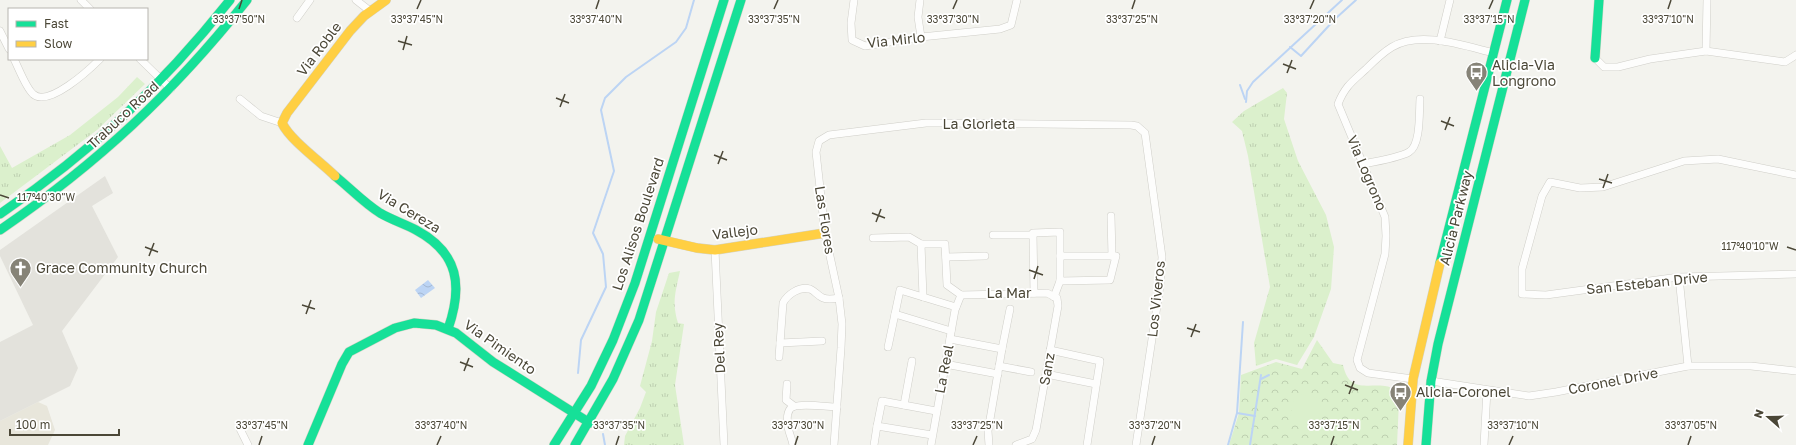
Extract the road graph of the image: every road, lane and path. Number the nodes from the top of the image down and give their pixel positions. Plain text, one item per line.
1 (81, 0) edge
2 (230, 0) edge
3 (247, 0) edge
4 (310, 0) edge
5 (356, 0) edge
6 (386, 0) edge
7 (724, 0) edge
8 (741, 0) edge
9 (854, 0) edge
10 (920, 0) edge
11 (1017, 0) edge
12 (1450, 0) edge
13 (1507, 0) edge
14 (1525, 0) edge
15 (1599, 0) edge
16 (1707, 0) edge
17 (89, 8) edge
18 (370, 11) junction
19 (297, 18) dead end
20 (0, 32) edge
21 (921, 37) junction
22 (1440, 40) junction
23 (8, 47) edge
24 (1706, 51) junction
25 (1494, 53) junction
26 (1796, 55) edge
27 (1595, 58) joint
28 (15, 60) edge
29 (99, 60) edge
30 (141, 60) edge
31 (162, 80) junction
32 (171, 89) junction
33 (240, 99) dead end
34 (1420, 99) dead end
35 (282, 123) junction
36 (1142, 129) joint
37 (819, 141) joint
38 (1363, 164) junction
39 (1796, 175) edge
40 (0, 214) edge
41 (1111, 216) dead end
42 (0, 230) edge
43 (825, 233) junction
44 (993, 235) dead end
45 (1033, 235) junction
46 (650, 237) junction
47 (873, 238) dead end
48 (664, 241) junction
49 (921, 244) junction
50 (715, 250) junction
51 (985, 256) dead end
52 (1060, 256) junction
53 (1112, 256) junction
54 (946, 257) junction
55 (1796, 274) edge
56 (1679, 277) junction
57 (1060, 281) junction
58 (1034, 293) junction
59 (961, 295) junction
60 (923, 297) junction
61 (839, 298) junction
62 (1055, 298) junction
63 (956, 307) junction
64 (1010, 309) dead end
65 (895, 314) junction
66 (448, 329) junction
67 (951, 331) junction
68 (950, 339) junction
69 (822, 341) dead end
70 (780, 342) junction
71 (888, 347) dead end
72 (1002, 349) junction
73 (1050, 350) junction
74 (779, 357) dead end
75 (912, 361) dead end
76 (945, 364) junction
77 (1000, 366) junction
78 (1688, 366) junction
79 (1796, 371) edge
80 (1030, 372) dead end
81 (998, 374) junction
82 (1046, 374) junction
83 (1413, 379) junction
84 (1431, 381) junction
85 (787, 384) dead end
86 (1096, 384) junction
87 (1487, 390) junction
88 (904, 405) junction
89 (794, 406) junction
90 (836, 407) junction
91 (936, 411) junction
92 (575, 414) junction
93 (590, 423) junction
94 (877, 426) junction
95 (239, 427) dead end
96 (932, 435) junction
97 (1020, 444) edge
98 (248, 445) edge
99 (308, 445) edge
100 (554, 445) edge
101 (575, 445) edge
102 (724, 445) edge
103 (793, 445) edge
104 (834, 445) edge
105 (874, 445) edge
106 (930, 445) edge
107 (990, 445) edge
108 (1087, 445) edge
109 (1136, 445) edge
110 (1408, 445) edge
111 (1426, 445) edge
112 (1484, 445) edge

1 - 17 street
2 - 31 main road, Trabuco Road
3 - 32 main road, Trabuco Road
4 - 19 street
5 - 18 street
6 - 18 main road, Via Roble
7 - 46 main road, Los Alisos Boulevard
8 - 48 main road
9 - 21 street, Via Mirlo
10 - 21 street
11 - 21 street, Via Mirlo
12 - 22 street
13 - 25 main road, Alicia Parkway
14 - 84 main road, Alicia Parkway
15 - 27 main road
16 - 24 street
18 - 35 main road, Via Roble
20 - 23 street
22 - 25 street, Via Logrono
22 - 38 street, Via Logrono
24 - 26 street
24 - 27 street
25 - 83 main road, Alicia Parkway
28 - 29 street
30 - 31 street
31 - 32 street
31 - 40 main road, Trabuco Road
32 - 42 main road, Trabuco Road
33 - 35 street
34 - 38 street
35 - 66 main road, Via Cereza
36 - 37 street, La Glorieta
36 - 109 street, Los Viveros
37 - 43 street, Las Flores
38 - 83 street, Via Logrono
39 - 56 street, San Esteban Drive
41 - 53 street
43 - 50 main road, Vallejo
43 - 61 street, Las Flores
44 - 45 street
45 - 52 street
45 - 58 street
46 - 48 main road, Vallejo
46 - 92 main road, Los Alisos Boulevard
47 - 49 street
48 - 50 main road, Vallejo
48 - 93 main road
49 - 54 street
49 - 60 street
50 - 102 street, Del Rey
51 - 54 street
52 - 53 street
52 - 57 street
53 - 57 street
54 - 59 street
55 - 56 street, San Esteban Drive
56 - 78 street
57 - 62 street, Sanz
58 - 59 street, La Mar
58 - 62 street, La Mar
59 - 63 street, La Real
60 - 63 street
60 - 65 street
61 - 70 street
61 - 90 street, Las Flores
62 - 73 street, Sanz
63 - 67 street, La Real
64 - 72 street
65 - 67 street
65 - 71 street
66 - 92 main road, Via Pimiento
66 - 99 main road, Via Pimiento
67 - 68 street, La Real
68 - 72 street
68 - 76 street, La Real
69 - 70 street
70 - 74 street
72 - 77 street
73 - 82 street, Sanz
73 - 86 street
75 - 88 street
76 - 81 street
76 - 91 street, La Real
77 - 80 street
77 - 81 street
78 - 79 street, Coronel Drive
78 - 87 street, Coronel Drive
81 - 107 street
82 - 86 street
82 - 97 street, Sanz
83 - 84 main road
83 - 110 main road, Alicia Parkway
84 - 87 street, Coronel Drive
84 - 111 main road, Alicia Parkway
85 - 89 street
86 - 108 street
87 - 112 street
88 - 91 street
88 - 94 street
89 - 90 street
89 - 103 street
90 - 104 street, Las Flores
91 - 96 street, La Real
92 - 93 main road, Via Pimiento
92 - 100 main road, Los Alisos Boulevard
93 - 101 main road
94 - 96 street
94 - 105 street
95 - 98 street
96 - 106 street, La Real

